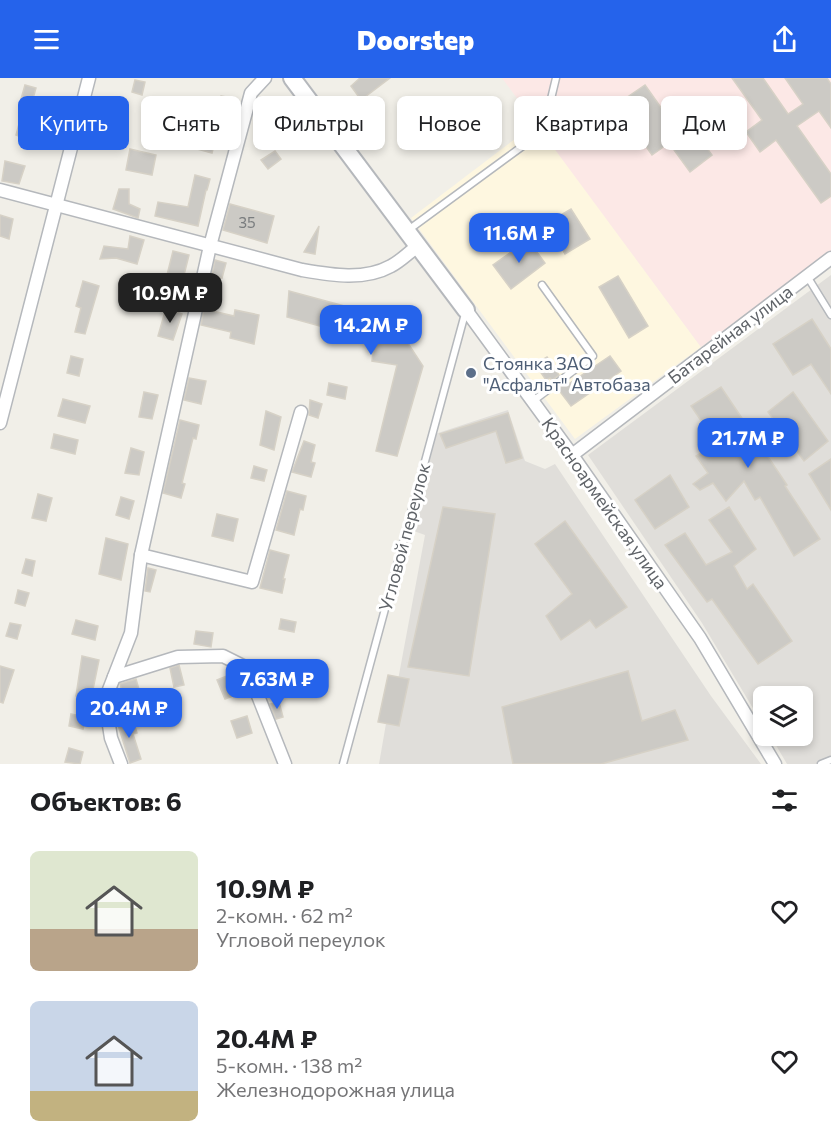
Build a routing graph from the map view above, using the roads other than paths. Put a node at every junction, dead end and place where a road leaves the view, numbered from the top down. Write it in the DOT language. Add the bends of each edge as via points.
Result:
graph roads {
  1 [pos="89,78"];
  2 [pos="265,78"];
  3 [pos="292,78"];
  4 [pos="556,78"];
  5 [pos="0,190"];
  6 [pos="57,206"];
  7 [pos="407,231"];
  8 [pos="210,246"];
  9 [pos="418,246"];
  10 [pos="831,258"];
  11 [pos="807,276"];
  12 [pos="542,285"];
  13 [pos="466,310"];
  14 [pos="831,315"];
  15 [pos="532,401"];
  16 [pos="301,412"];
  17 [pos="0,423"];
  18 [pos="572,455"];
  19 [pos="141,555"];
  20 [pos="114,677"];
  21 [pos="831,760"];
  22 [pos="121,764"];
  23 [pos="285,764"];
  24 [pos="343,764"];
  25 [pos="774,764"];
  26 [pos="821,764"];
  1 -- 6 [label="street"];
  2 -- 8 [label="street" via="251,93"];
  3 -- 7 [label="street, Красноармейская улица"];
  4 -- 7 [label="lane" via="544,128"];
  5 -- 6 [label="street"];
  6 -- 8 [label="street"];
  6 -- 17 [label="street"];
  7 -- 9 [label="street, Красноармейская улица"];
  8 -- 9 [label="street" via="333,276 358,276 391,267"];
  8 -- 19 [label="street"];
  9 -- 13 [label="street, Красноармейская улица"];
  10 -- 11 [label="street, Батарейная улица"];
  11 -- 14 [label="lane"];
  11 -- 18 [label="street, Батарейная улица"];
  12 -- 15 [label="lane" via="593,356"];
  13 -- 15 [label="street, Красноармейская улица"];
  13 -- 24 [label="lane, Угловой переулок"];
  15 -- 18 [label="street, Красноармейская улица"];
  16 -- 19 [label="street" via="252,582"];
  18 -- 25 [label="street, Красноармейская улица" via="700,638"];
  19 -- 20 [label="street" via="131,633"];
  20 -- 22 [label="street" via="105,700 111,738"];
  20 -- 23 [label="street" via="178,657 223,656 248,668"];
  21 -- 26 [label="lane"];
}
